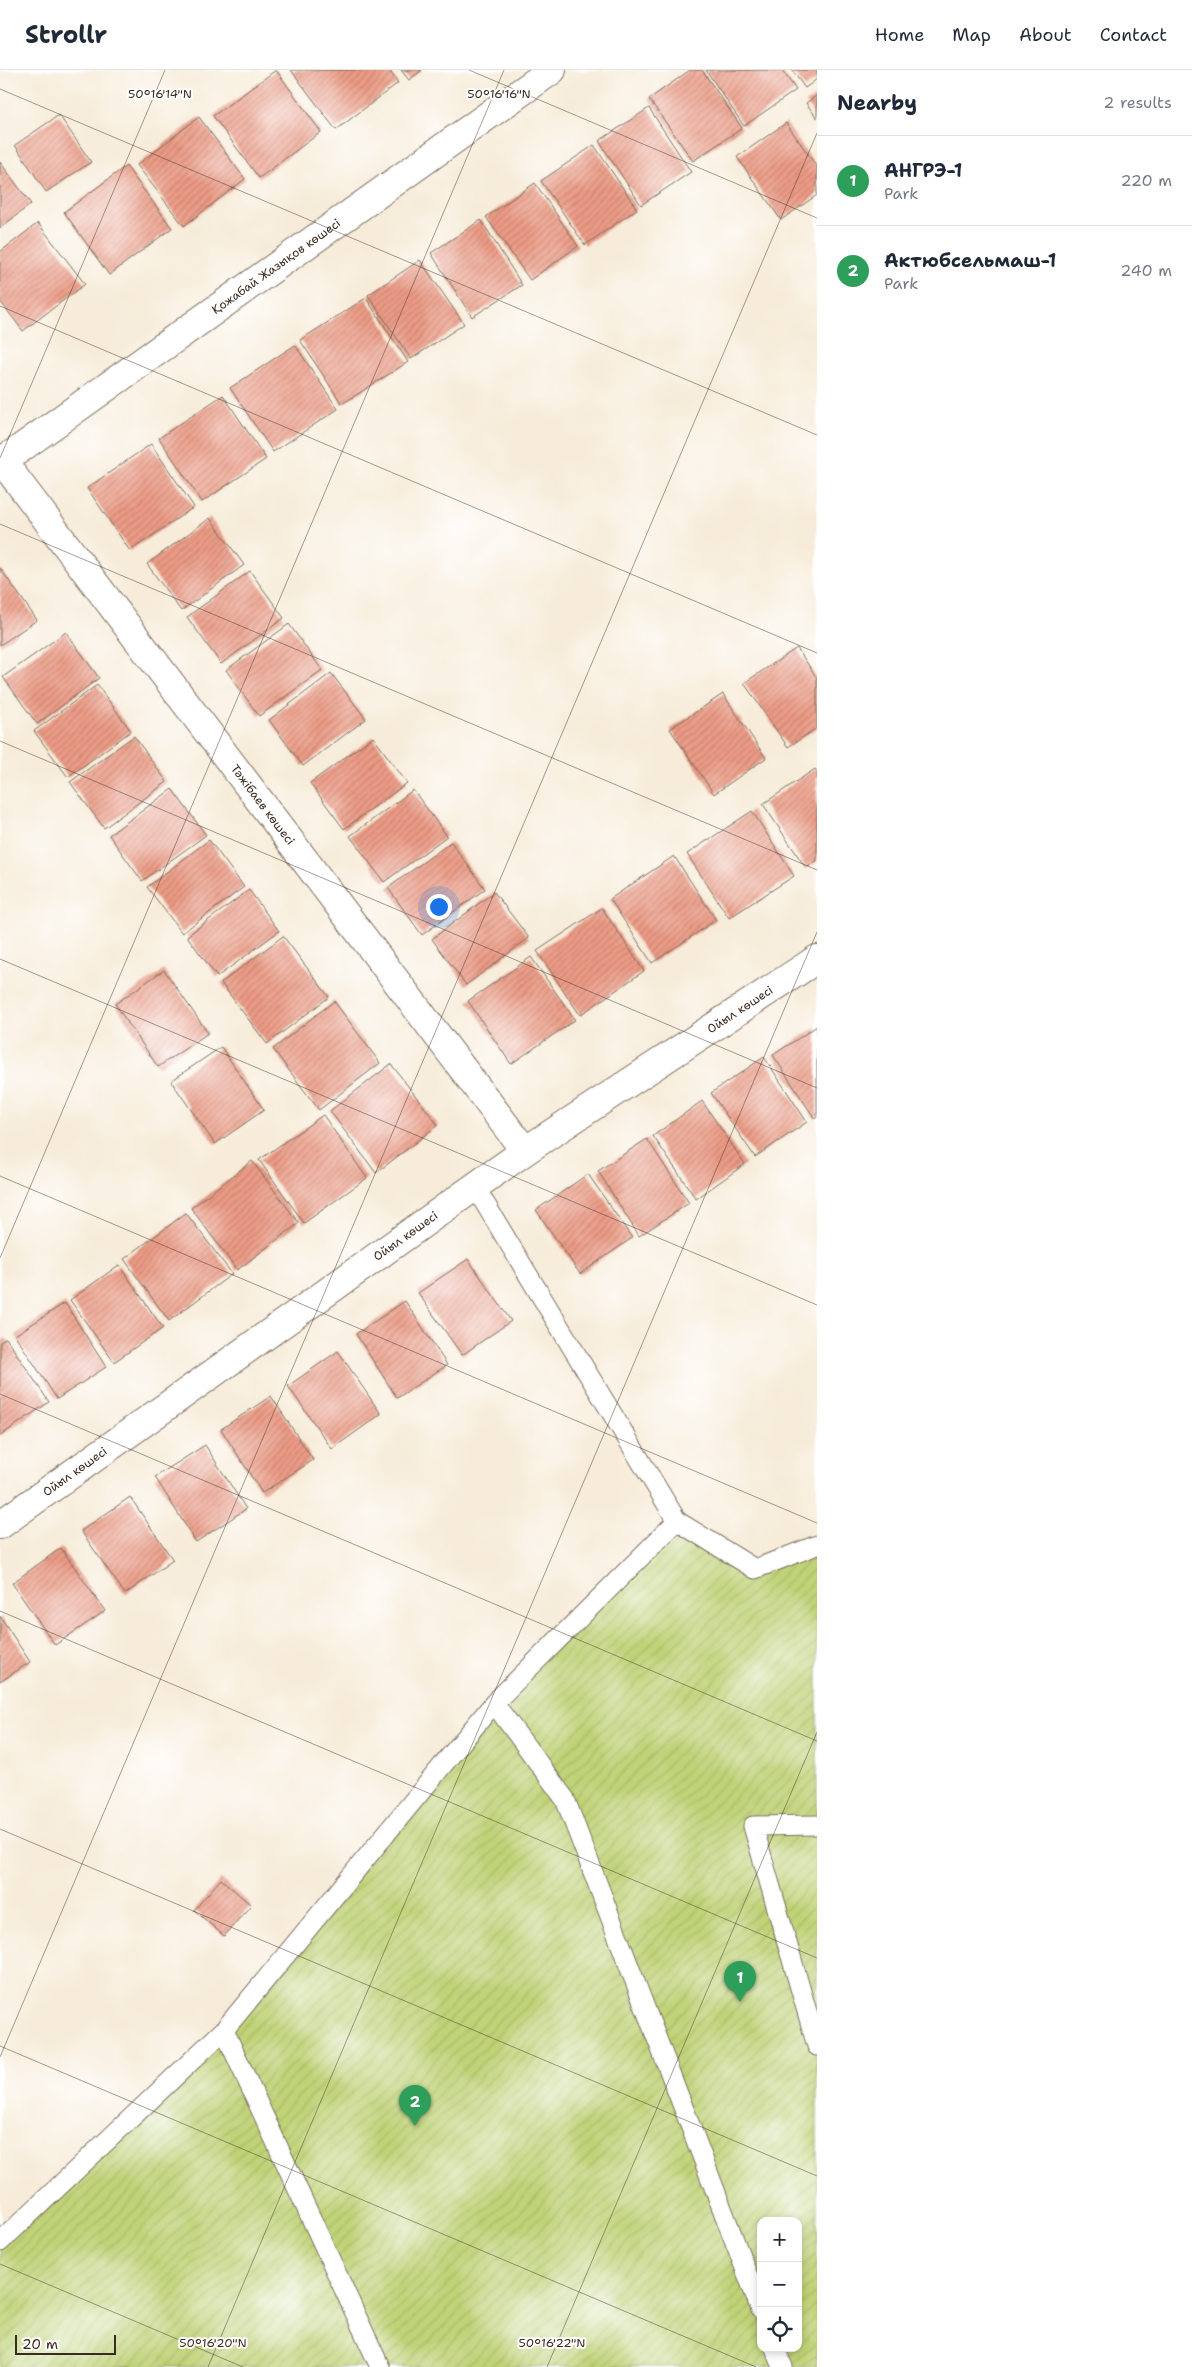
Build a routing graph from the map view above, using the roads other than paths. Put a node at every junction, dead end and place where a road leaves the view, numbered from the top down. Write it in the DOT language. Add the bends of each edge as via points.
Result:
graph roads {
  1 [pos="552,70"];
  2 [pos="1,461"];
  3 [pos="817,959"];
  4 [pos="525,1151"];
  5 [pos="476,1187"];
  6 [pos="677,1521"];
  7 [pos="0,1525"];
  8 [pos="817,1545"];
  9 [pos="494,1703"];
  10 [pos="817,1824"];
  11 [pos="224,2030"];
  12 [pos="817,2046"];
  13 [pos="0,2242"];
  14 [pos="760,2307"];
  15 [pos="776,2352"];
  16 [pos="380,2367"];
  17 [pos="782,2367"];
  1 -- 2 [label="street, Қожабай Жазықов көшесі"];
  2 -- 4 [label="street, Тәжібаев көшесі"];
  3 -- 4 [label="street, Ойыл көшесі"];
  4 -- 5 [label="street, Ойыл көшесі"];
  5 -- 6 [label="lane"];
  5 -- 7 [label="street, Ойыл көшесі"];
  6 -- 8 [label="lane" via="755,1569"];
  6 -- 9 [label="lane"];
  9 -- 11 [label="lane"];
  9 -- 14 [label="lane" via="565,1799"];
  10 -- 12 [label="lane" via="753,1826"];
  11 -- 13 [label="lane"];
  11 -- 16 [label="lane"];
  15 -- 17 [label="lane"];
}
